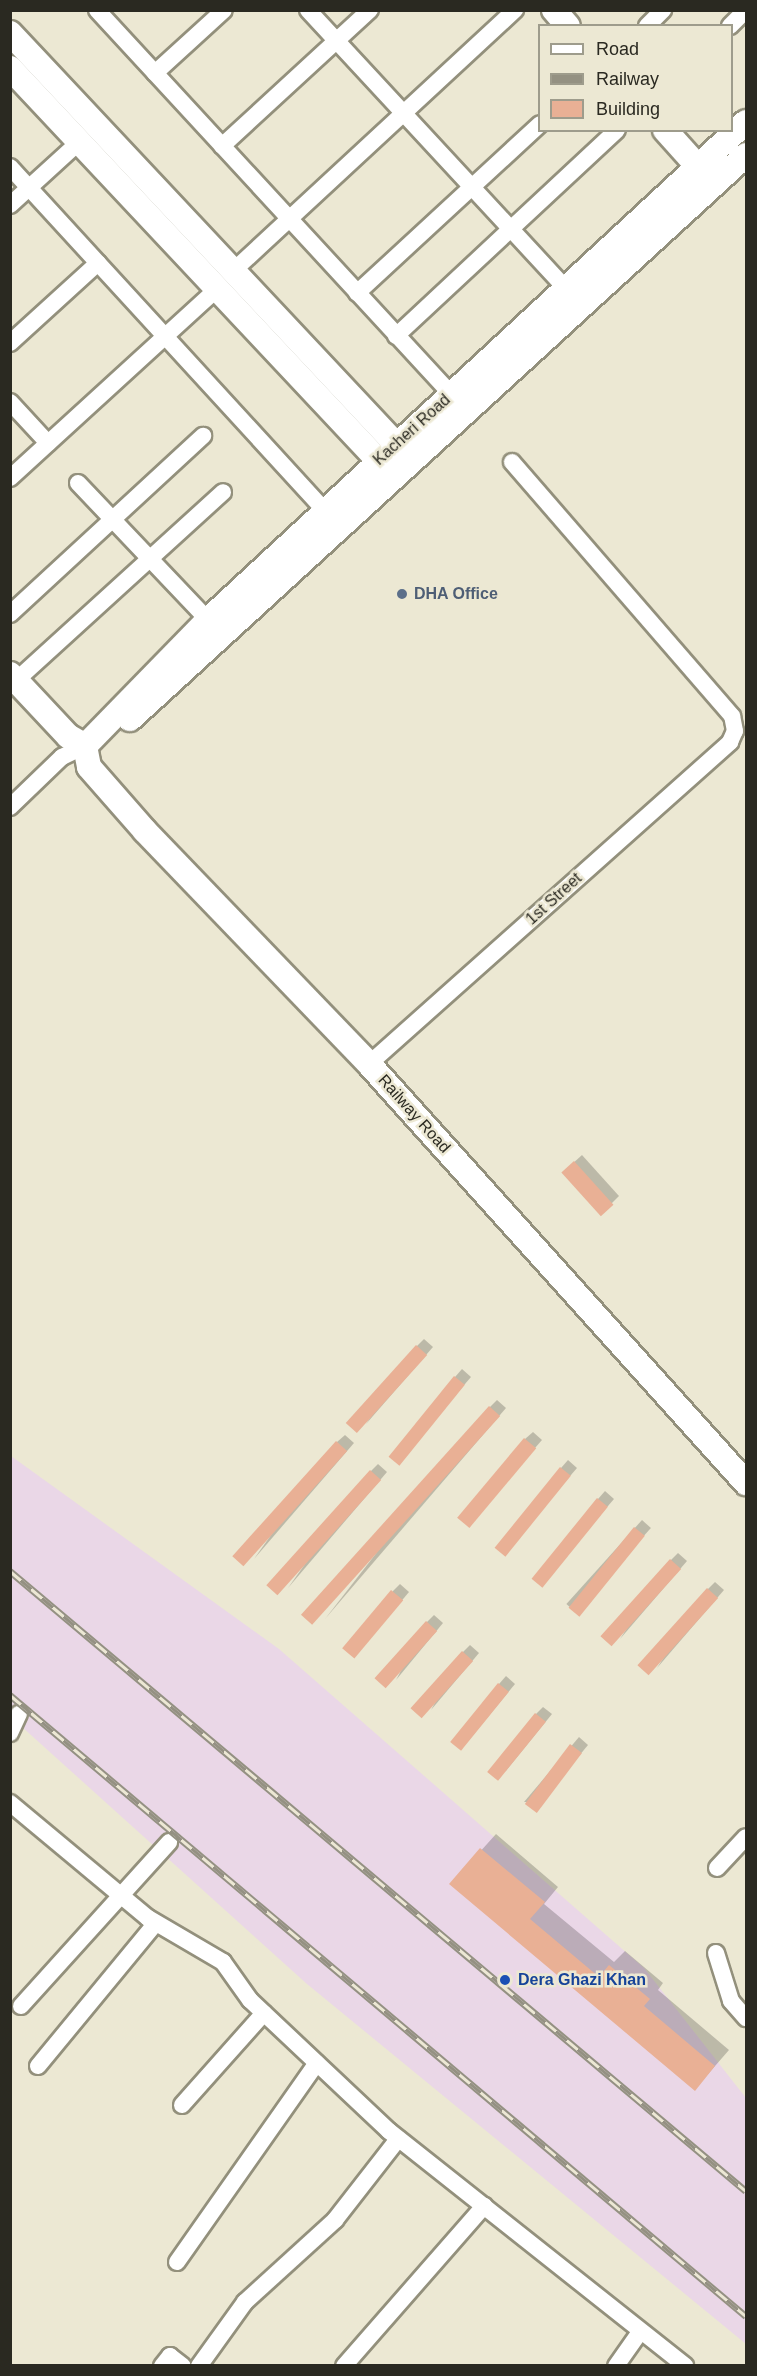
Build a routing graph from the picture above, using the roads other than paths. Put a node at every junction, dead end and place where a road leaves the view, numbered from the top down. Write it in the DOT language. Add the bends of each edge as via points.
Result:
graph roads {
  1 [pos="97,10"];
  2 [pos="224,10"];
  3 [pos="308,10"];
  4 [pos="370,10"];
  5 [pos="515,10"];
  6 [pos="554,10"];
  7 [pos="663,10"];
  8 [pos="746,10"];
  9 [pos="566,24"];
  10 [pos="649,24"];
  11 [pos="732,24"];
  12 [pos="10,33"];
  13 [pos="336,42"];
  14 [pos="10,68"];
  15 [pos="155,73"];
  16 [pos="403,114"];
  17 [pos="747,122"];
  18 [pos="538,126"];
  19 [pos="615,132"];
  20 [pos="667,132"];
  21 [pos="80,142"];
  22 [pos="222,146"];
  23 [pos="747,155"];
  24 [pos="10,167"];
  25 [pos="698,167"];
  26 [pos="714,184"];
  27 [pos="29,188"];
  28 [pos="470,188"];
  29 [pos="10,205"];
  30 [pos="289,219"];
  31 [pos="509,231"];
  32 [pos="98,263"];
  33 [pos="225,281"];
  34 [pos="565,288"];
  35 [pos="357,293"];
  36 [pos="165,336"];
  37 [pos="396,336"];
  38 [pos="10,343"];
  39 [pos="452,395"];
  40 [pos="10,402"];
  41 [pos="203,436"];
  42 [pos="48,443"];
  43 [pos="404,453"];
  44 [pos="512,462"];
  45 [pos="386,469"];
  46 [pos="10,478"];
  47 [pos="78,483"];
  48 [pos="223,492"];
  49 [pos="326,512"];
  50 [pos="112,521"];
  51 [pos="148,562"];
  52 [pos="10,614"];
  53 [pos="208,620"];
  54 [pos="13,680"];
  55 [pos="85,746"];
  56 [pos="10,807"];
  57 [pos="369,1064"];
  58 [pos="747,1483"];
  59 [pos="18,1714"];
  60 [pos="10,1733"];
  61 [pos="10,1803"];
  62 [pos="747,1837"];
  63 [pos="169,1842"];
  64 [pos="717,1868"];
  65 [pos="120,1894"];
  66 [pos="156,1923"];
  67 [pos="716,1953"];
  68 [pos="21,2006"];
  69 [pos="264,2013"];
  70 [pos="747,2018"];
  71 [pos="317,2063"];
  72 [pos="38,2066"];
  73 [pos="182,2105"];
  74 [pos="398,2139"];
  75 [pos="484,2206"];
  76 [pos="177,2262"];
  77 [pos="640,2332"];
  78 [pos="162,2366"];
  79 [pos="183,2366"];
  80 [pos="199,2366"];
  81 [pos="344,2366"];
  82 [pos="616,2366"];
  83 [pos="685,2366"];
  1 -- 15 [label="street"];
  2 -- 15 [label="street"];
  3 -- 13 [label="street"];
  4 -- 13 [label="street"];
  5 -- 16 [label="street"];
  6 -- 9 [label="main road"];
  7 -- 10 [label="street"];
  8 -- 11 [label="street"];
  12 -- 33 [label="main road"];
  13 -- 16 [label="street"];
  13 -- 22 [label="street"];
  14 -- 21 [label="main road"];
  15 -- 22 [label="street"];
  16 -- 28 [label="street"];
  16 -- 30 [label="street"];
  17 -- 25 [label="main road, Kacheri Road"];
  18 -- 28 [label="street"];
  19 -- 31 [label="street"];
  20 -- 25 [label="main road"];
  21 -- 27 [label="street"];
  21 -- 33 [label="main road"];
  22 -- 30 [label="street"];
  23 -- 26 [label="main road, Kacheri Road"];
  24 -- 27 [label="street"];
  25 -- 26 [label="main road"];
  25 -- 34 [label="main road, Kacheri Road"];
  26 -- 43 [label="main road, Kacheri Road"];
  27 -- 29 [label="street"];
  27 -- 32 [label="street"];
  28 -- 31 [label="street"];
  28 -- 35 [label="street"];
  30 -- 33 [label="street"];
  30 -- 35 [label="street"];
  31 -- 34 [label="street"];
  31 -- 37 [label="street"];
  32 -- 36 [label="street"];
  32 -- 38 [label="street"];
  33 -- 36 [label="street"];
  33 -- 43 [label="main road"];
  33 -- 45 [label="main road"];
  34 -- 39 [label="main road, Kacheri Road"];
  35 -- 37 [label="street"];
  36 -- 42 [label="street"];
  36 -- 49 [label="street"];
  37 -- 39 [label="street"];
  39 -- 43 [label="main road, Kacheri Road"];
  40 -- 42 [label="street"];
  41 -- 50 [label="street"];
  42 -- 46 [label="street"];
  43 -- 45 [label="main road, Kacheri Road"];
  44 -- 57 [label="street, 1st Street" via="732,716 735,731 730,742"];
  45 -- 49 [label="main road, Kacheri Road"];
  45 -- 55 [label="main road, Kacheri Road" via="111,736"];
  47 -- 50 [label="street"];
  48 -- 51 [label="street"];
  49 -- 53 [label="main road, Kacheri Road"];
  50 -- 51 [label="street"];
  50 -- 52 [label="street"];
  51 -- 53 [label="street"];
  51 -- 54 [label="street"];
  53 -- 55 [label="main road, Kacheri Road"];
  54 -- 55 [label="main road" via="68,736"];
  55 -- 56 [label="street, Kacheri Road" via="62,758"];
  55 -- 57 [label="main road, Railway Road" via="90,767 121,805"];
  57 -- 58 [label="main road, Railway Road"];
  59 -- 60 [label="street"];
  61 -- 65 [label="street"];
  62 -- 64 [label="street"];
  63 -- 65 [label="street"];
  65 -- 66 [label="street"];
  65 -- 68 [label="street"];
  66 -- 69 [label="street" via="223,1962"];
  66 -- 72 [label="street"];
  67 -- 70 [label="street" via="730,2001"];
  69 -- 71 [label="street"];
  69 -- 73 [label="street"];
  71 -- 74 [label="street"];
  71 -- 76 [label="street"];
  74 -- 75 [label="street"];
  74 -- 80 [label="street" via="335,2220 245,2302"];
  75 -- 77 [label="street"];
  75 -- 81 [label="street"];
  77 -- 82 [label="street"];
  77 -- 83 [label="street"];
  78 -- 79 [label="street" via="170,2356"];
}
